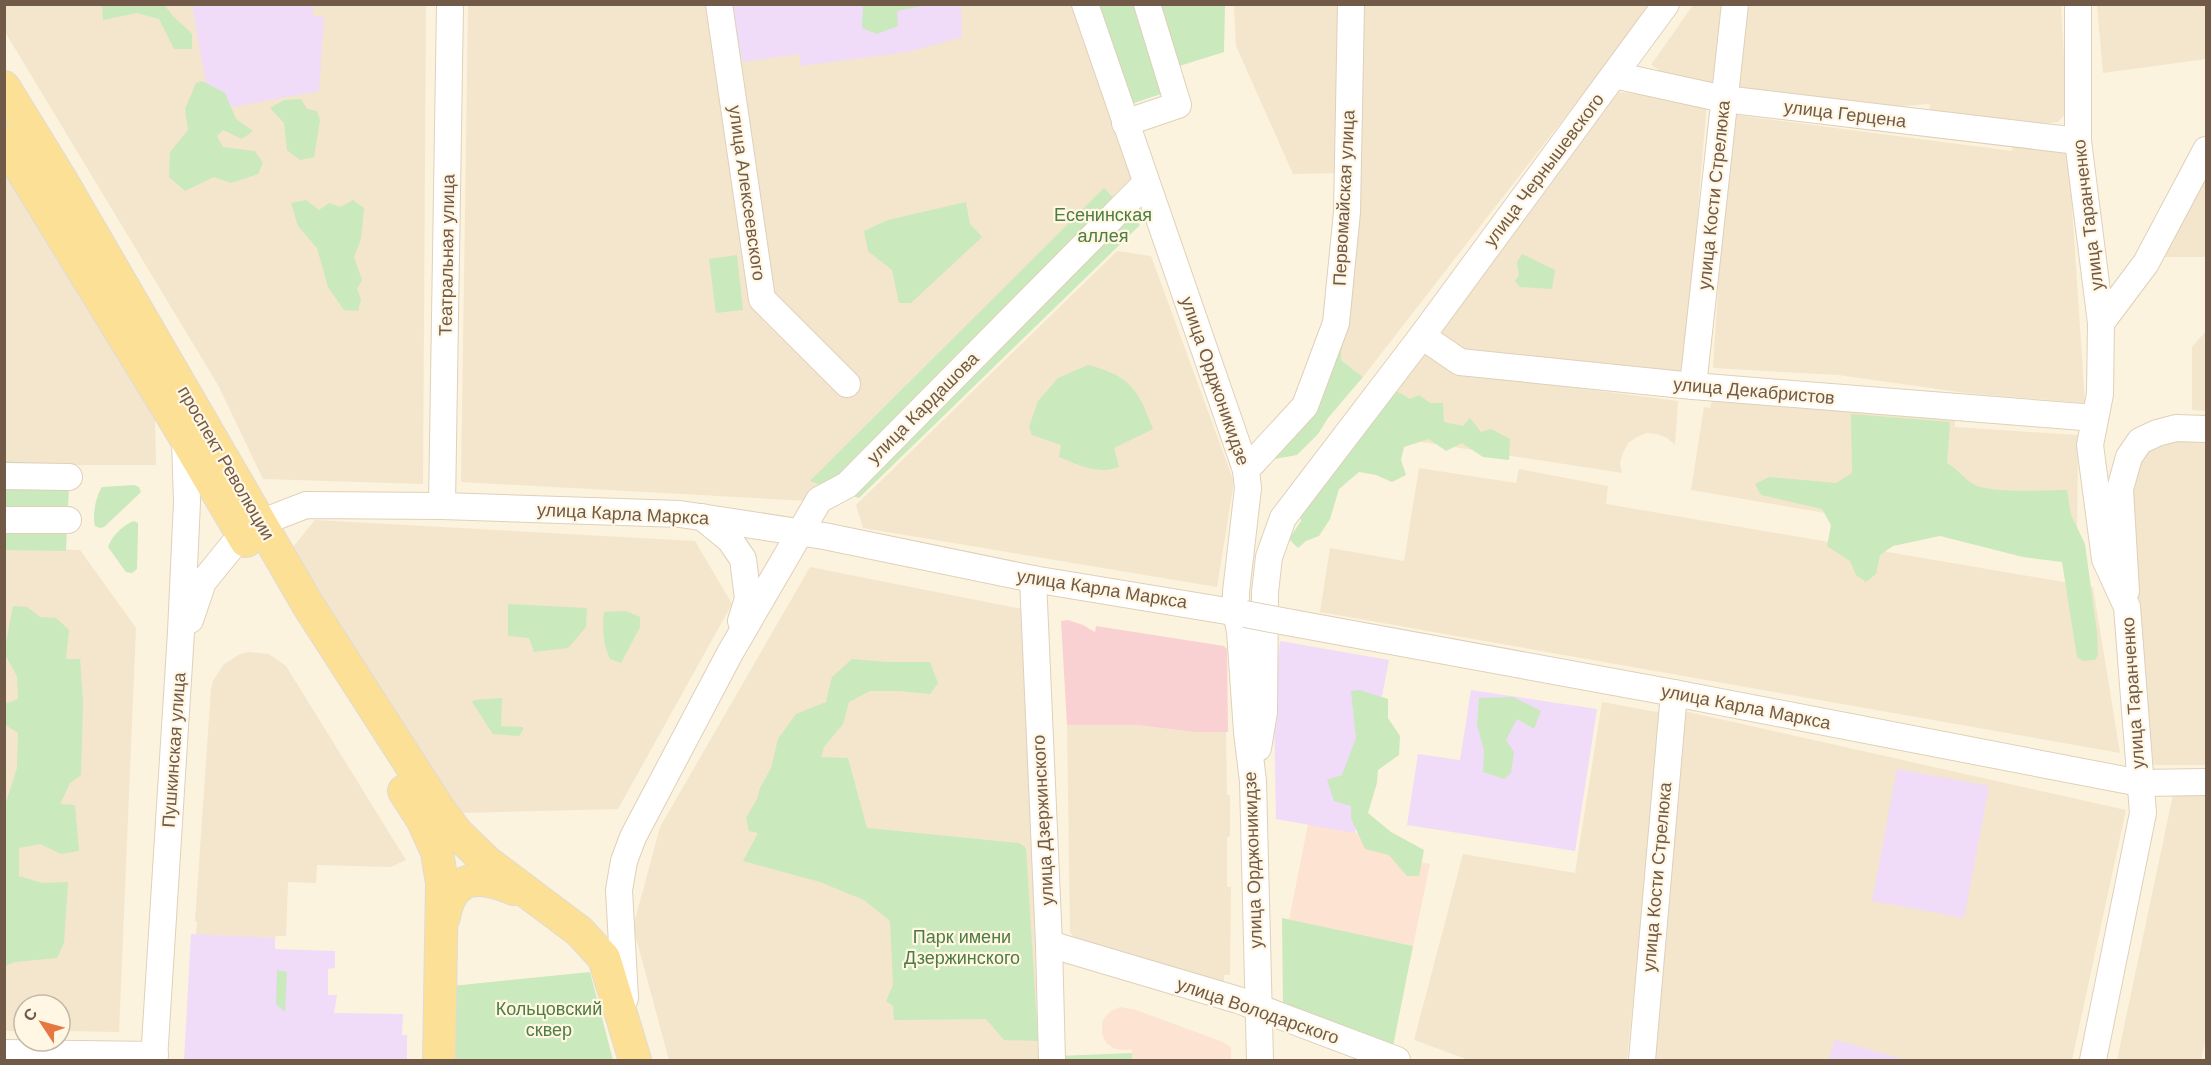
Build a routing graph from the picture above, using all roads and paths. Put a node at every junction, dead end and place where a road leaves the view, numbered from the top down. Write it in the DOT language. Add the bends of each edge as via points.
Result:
graph roads {
  1 [pos="450,4"];
  2 [pos="719,4"];
  3 [pos="1085,4"];
  4 [pos="1148,4"];
  5 [pos="1351,4"];
  6 [pos="1666,4"];
  7 [pos="1735,4"];
  8 [pos="2078,4"];
  9 [pos="1614,75"];
  10 [pos="4,87"];
  11 [pos="1724,99"];
  12 [pos="1125,123"];
  13 [pos="4,141"];
  14 [pos="2078,141"];
  15 [pos="2206,150"];
  16 [pos="1146,183"];
  17 [pos="2101,323"];
  18 [pos="1422,336"];
  19 [pos="847,384"];
  20 [pos="1693,386"];
  21 [pos="2095,417"];
  22 [pos="2206,429"];
  23 [pos="185,440"];
  24 [pos="1246,471"];
  25 [pos="4,476"];
  26 [pos="69,477"];
  27 [pos="442,506"];
  28 [pos="701,517"];
  29 [pos="4,520"];
  30 [pos="68,520"];
  31 [pos="251,528"];
  32 [pos="800,531"];
  33 [pos="1033,579"];
  34 [pos="2127,607"];
  35 [pos="1240,613"];
  36 [pos="180,651"];
  37 [pos="730,653"];
  38 [pos="1674,693"];
  39 [pos="1253,781"];
  40 [pos="2206,782"];
  41 [pos="2140,783"];
  42 [pos="447,842"];
  43 [pos="529,895"];
  44 [pos="441,928"];
  45 [pos="1050,944"];
  46 [pos="1258,1009"];
  47 [pos="632,1048"];
  48 [pos="4,1053"];
  49 [pos="154,1058"];
  50 [pos="439,1060"];
  51 [pos="1052,1060"];
  52 [pos="1260,1060"];
  53 [pos="1397,1060"];
  54 [pos="1642,1060"];
  55 [pos="2093,1060"];
  1 -- 27 [label="street, Театральная улица"];
  2 -- 19 [label="street, улица Алексеевского" via="762,299"];
  3 -- 12 [label="street, улица Орджоникидзе"];
  4 -- 12 [label="street" via="1178,105"];
  5 -- 24 [label="street, Первомайская улица" via="1347,212 1336,322 1305,406"];
  6 -- 9 [label="street, улица Чернышевского"];
  7 -- 11 [label="street, улица Кости Стрелюка"];
  8 -- 14 [label="street, улица Таранченко"];
  9 -- 11 [label="street, улица Герцена"];
  9 -- 18 [label="street, улица Чернышевского"];
  10 -- 31 [label="main road, проспект Революции" via="87,223"];
  11 -- 14 [label="street, улица Герцена"];
  11 -- 20 [label="street, улица Кости Стрелюка"];
  12 -- 16 [label="street, улица Орджоникидзе"];
  13 -- 23 [label="main road, проспект Революции"];
  14 -- 17 [label="street, улица Таранченко"];
  15 -- 17 [label="street" via="2146,263"];
  16 -- 24 [label="street, улица Орджоникидзе"];
  16 -- 32 [label="street, улица Кардашова" via="847,485 819,500"];
  17 -- 21 [label="street, улица Таранченко" via="2100,394"];
  18 -- 20 [label="street, улица Декабристов" via="1460,362"];
  18 -- 39 [label="street, улица Чернышевского" via="1283,518 1269,557 1265,592 1264,712"];
  20 -- 21 [label="street, улица Декабристов"];
  21 -- 34 [label="street, улица Таранченко" via="2090,445 2104,559"];
  22 -- 34 [label="street" via="2157,432 2140,441 2129,457 2120,489"];
  23 -- 31 [label="main road, проспект Революции"];
  23 -- 36 [label="street, Пушкинская улица" via="187,502"];
  24 -- 35 [label="street, улица Орджоникидзе" via="1248,488 1236,592"];
  25 -- 26 [label="street"];
  27 -- 28 [label="street, улица Карла Маркса"];
  27 -- 31 [label="street, улица Карла Маркса" via="306,505"];
  28 -- 32 [label="street, улица Карла Маркса"];
  28 -- 37 [label="street, улица Кардашова" via="730,540 743,560 748,599"];
  29 -- 30 [label="street"];
  31 -- 36 [label="street, улица Карла Маркса" via="202,582"];
  31 -- 42 [label="main road, проспект Революции" via="291,615 422,819"];
  32 -- 33 [label="street, улица Карла Маркса"];
  32 -- 37 [label="street, улица Кардашова"];
  33 -- 35 [label="street, улица Карла Маркса"];
  33 -- 45 [label="street, улица Дзержинского"];
  34 -- 41 [label="street, улица Таранченко"];
  35 -- 38 [label="street, улица Карла Маркса, bridge"];
  35 -- 39 [label="street, улица Орджоникидзе"];
  36 -- 49 [label="street, Пушкинская улица"];
  37 -- 47 [label="street, улица Кардашова" via="648,807 624,861 620,917"];
  38 -- 41 [label="street, улица Карла Маркса"];
  38 -- 54 [label="street, улица Кости Стрелюка"];
  39 -- 46 [label="street, улица Орджоникидзе"];
  40 -- 41 [label="street, улица Карла Маркса"];
  41 -- 55 [label="street, улица Таранченко" via="2143,813"];
  42 -- 43 [label="main road" via="487,862"];
  42 -- 44 [label="main road"];
  43 -- 44 [label="main road" via="495,881 478,879 464,883 447,901"];
  43 -- 47 [label="main road" via="579,931 604,958"];
  44 -- 50 [label="main road"];
  45 -- 46 [label="street, улица Володарского"];
  45 -- 51 [label="street, улица Дзержинского"];
  46 -- 52 [label="street, улица Орджоникидзе"];
  46 -- 53 [label="street, улица Володарского"];
  48 -- 49 [label="street"];
}
